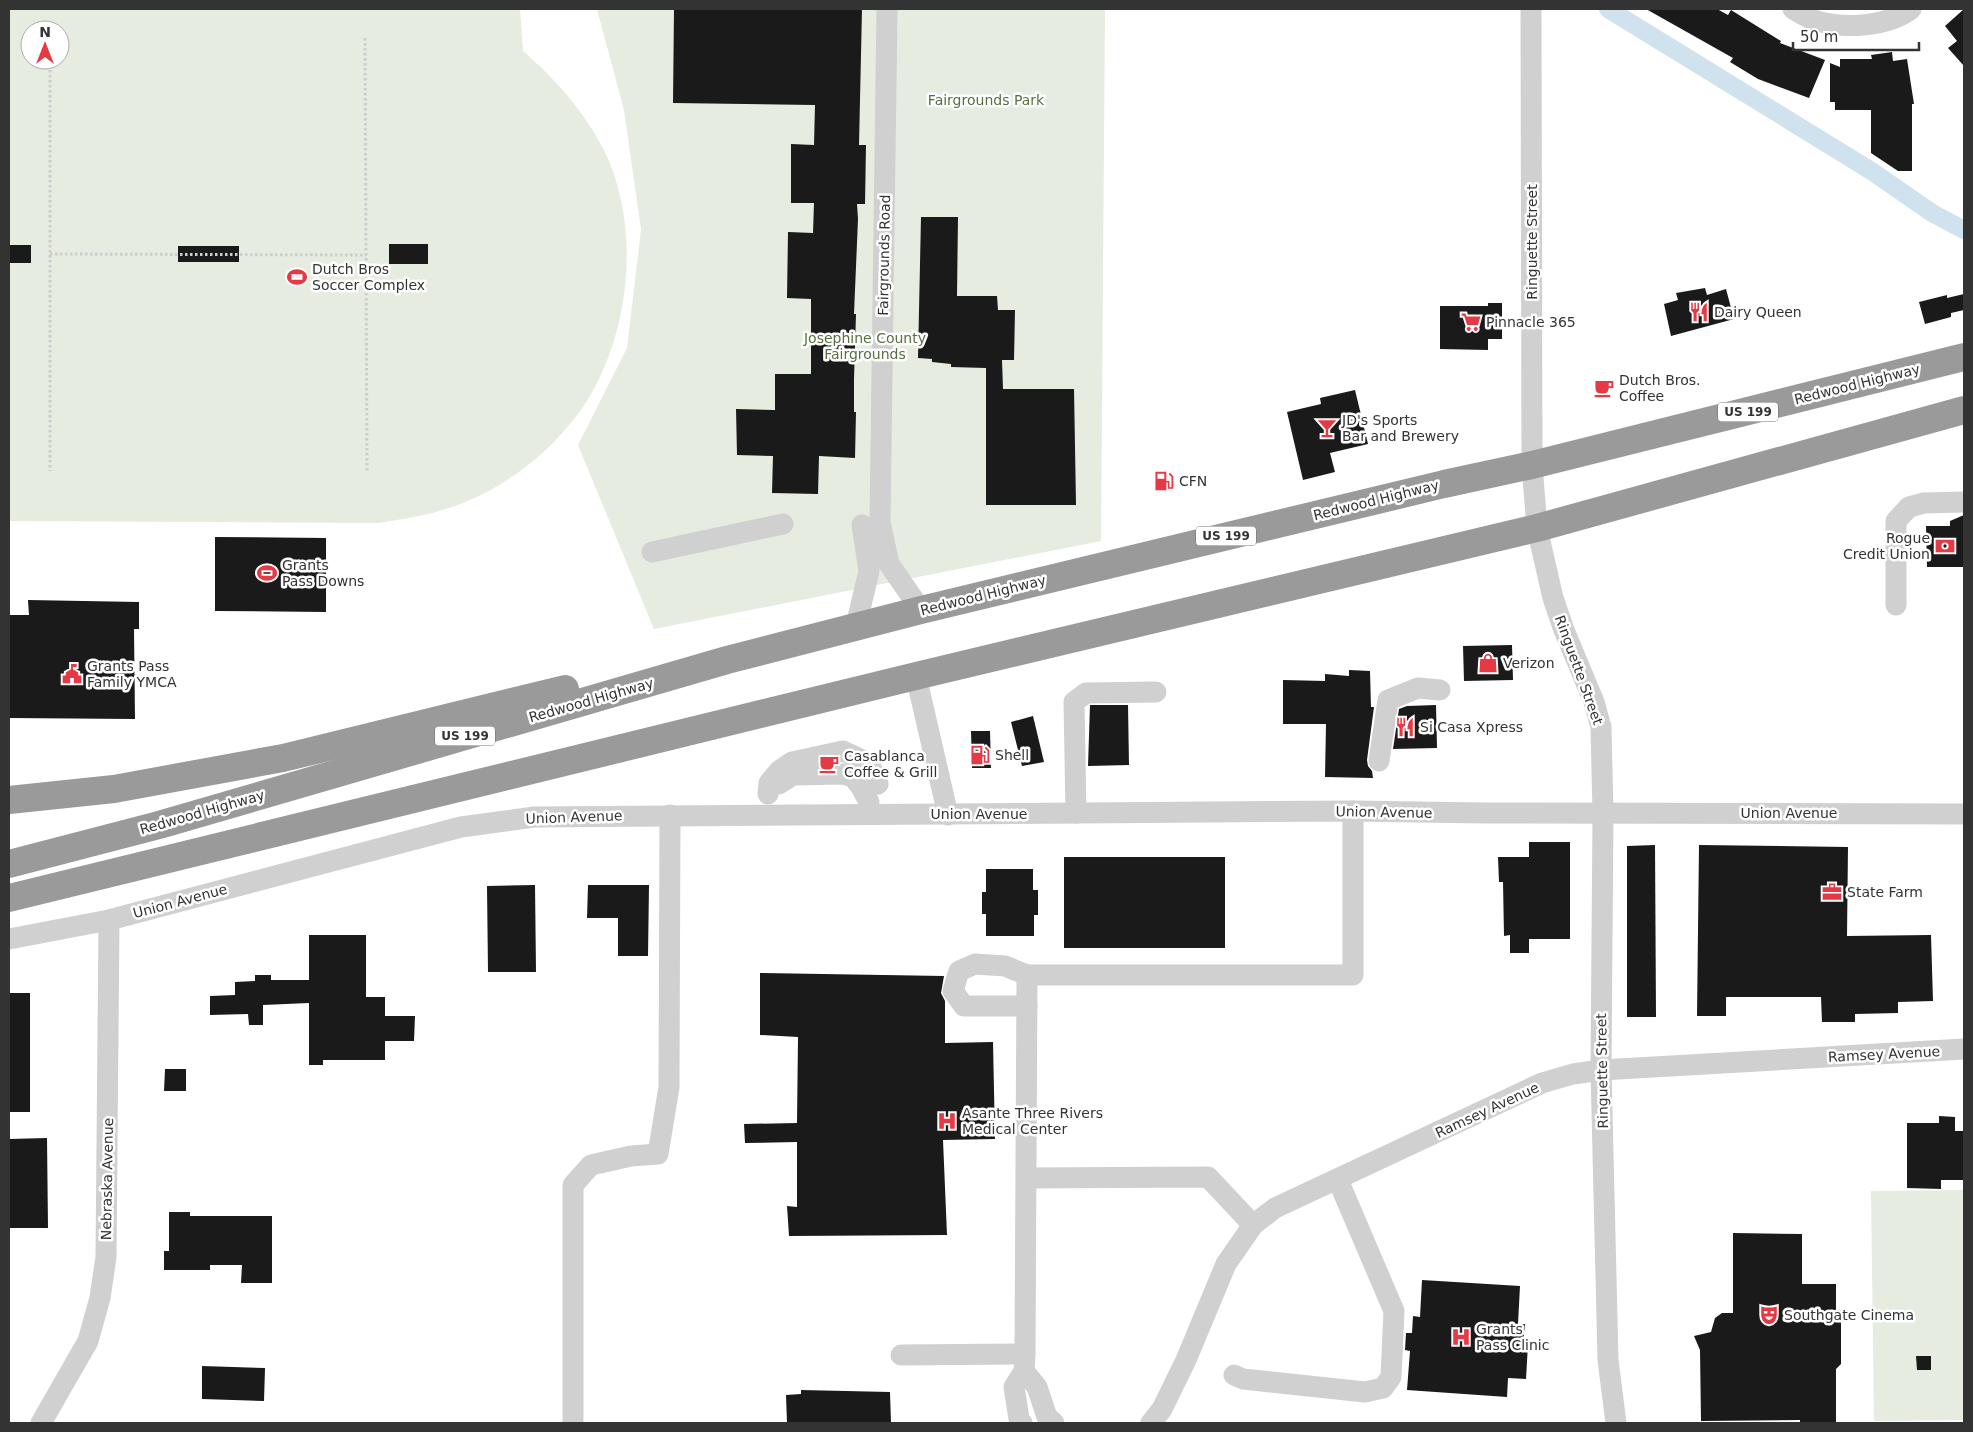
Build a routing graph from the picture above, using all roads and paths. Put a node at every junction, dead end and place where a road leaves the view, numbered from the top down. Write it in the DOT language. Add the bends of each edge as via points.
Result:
graph roads {
  1 [pos="887,9"];
  2 [pos="1531,9"];
  3 [pos="1793,9"];
  4 [pos="1911,9"];
  5 [pos="365,38"];
  6 [pos="50,70"];
  7 [pos="50,254"];
  8 [pos="366,255"];
  9 [pos="1964,357"];
  10 [pos="1964,410"];
  11 [pos="1532,466"];
  12 [pos="50,471"];
  13 [pos="367,471"];
  14 [pos="1964,502"];
  15 [pos="783,524"];
  16 [pos="871,524"];
  17 [pos="1537,528"];
  18 [pos="652,552"];
  19 [pos="1896,606"];
  20 [pos="921,610"];
  21 [pos="856,626"];
  22 [pos="727,660"];
  23 [pos="916,676"];
  24 [pos="1440,690"];
  25 [pos="1156,692"];
  26 [pos="1379,761"];
  27 [pos="873,793"];
  28 [pos="9,800"];
  29 [pos="1353,811"];
  30 [pos="1076,813"];
  31 [pos="1603,813"];
  32 [pos="1964,814"];
  33 [pos="670,815"];
  34 [pos="948,815"];
  35 [pos="9,864"];
  36 [pos="9,898"];
  37 [pos="109,920"];
  38 [pos="9,939"];
  39 [pos="1027,975"];
  40 [pos="1027,1006"];
  41 [pos="1964,1049"];
  42 [pos="1601,1070"];
  43 [pos="1026,1178"];
  44 [pos="1338,1180"];
  45 [pos="1253,1225"];
  46 [pos="901,1355"];
  47 [pos="1025,1363"];
  48 [pos="1234,1375"];
  49 [pos="41,1423"];
  50 [pos="574,1423"];
  51 [pos="1022,1423"];
  52 [pos="1054,1423"];
  53 [pos="1151,1423"];
  54 [pos="1616,1423"];
  1 -- 16 [label="street, Fairgrounds Road"];
  2 -- 11 [label="street, Ringuette Street"];
  3 -- 4 [label="street" via="1815,21 1853,26 1872,24"];
  5 -- 8 [label="path"];
  6 -- 7 [label="path"];
  7 -- 8 [label="path"];
  7 -- 12 [label="path"];
  8 -- 13 [label="path"];
  9 -- 11 [label="highway, Redwood Highway / US 199"];
  10 -- 17 [label="highway"];
  11 -- 17 [label="street, Ringuette Street"];
  11 -- 20 [label="highway, Redwood Highway / US 199" via="1444,484"];
  14 -- 19 [label="street" via="1924,503 1909,507 1896,521"];
  15 -- 18 [label="street"];
  16 -- 20 [label="street, Fairgrounds Road" via="889,564"];
  16 -- 21 [label="street" via="869,570"];
  17 -- 23 [label="highway"];
  17 -- 31 [label="street, Ringuette Street" via="1556,606 1601,728"];
  20 -- 21 [label="highway, Redwood Highway / US 199"];
  21 -- 22 [label="highway, Redwood Highway / US 199"];
  22 -- 28 [label="highway" via="641,671 283,758 114,789"];
  22 -- 35 [label="highway, Redwood Highway / US 199" via="160,825"];
  23 -- 34 [label="street"];
  23 -- 36 [label="highway"];
  24 -- 26 [label="street" via="1418,688 1388,700"];
  25 -- 30 [label="street" via="1086,693 1074,702"];
  27 -- 27 [label="street" via="869,764 843,751 792,762 769,783 768,794 793,775 843,774 853,777 861,787"];
  29 -- 30 [label="street, Union Avenue"];
  29 -- 31 [label="street, Union Avenue"];
  29 -- 39 [label="street" via="1353,975"];
  30 -- 34 [label="street, Union Avenue"];
  31 -- 32 [label="street, Union Avenue"];
  31 -- 42 [label="street, Ringuette Street"];
  33 -- 34 [label="street, Union Avenue"];
  33 -- 37 [label="street, Union Avenue" via="534,817 461,827"];
  33 -- 50 [label="street" via="669,1087 658,1154 591,1165 573,1185"];
  37 -- 38 [label="street, Union Avenue"];
  37 -- 49 [label="street, Nebraska Avenue" via="106,1257 103,1282 88,1341"];
  39 -- 40 [label="street"];
  39 -- 40 [label="street" via="1005,966 975,964 959,971 954,991 964,1006"];
  40 -- 43 [label="street"];
  41 -- 42 [label="street, Ramsey Avenue"];
  42 -- 44 [label="street, Ramsey Avenue" via="1542,1083"];
  42 -- 54 [label="street, Ringuette Street" via="1608,1360"];
  43 -- 45 [label="street" via="1208,1177"];
  43 -- 47 [label="street"];
  44 -- 45 [label="street, Ramsey Avenue" via="1275,1208"];
  44 -- 48 [label="street" via="1394,1311 1391,1377 1383,1388 1365,1392 1243,1380"];
  45 -- 53 [label="street, Ramsey Avenue" via="1226,1264 1186,1360 1162,1409"];
  46 -- 47 [label="street"];
  47 -- 51 [label="street" via="1014,1386"];
  47 -- 52 [label="street" via="1047,1417"];
}
